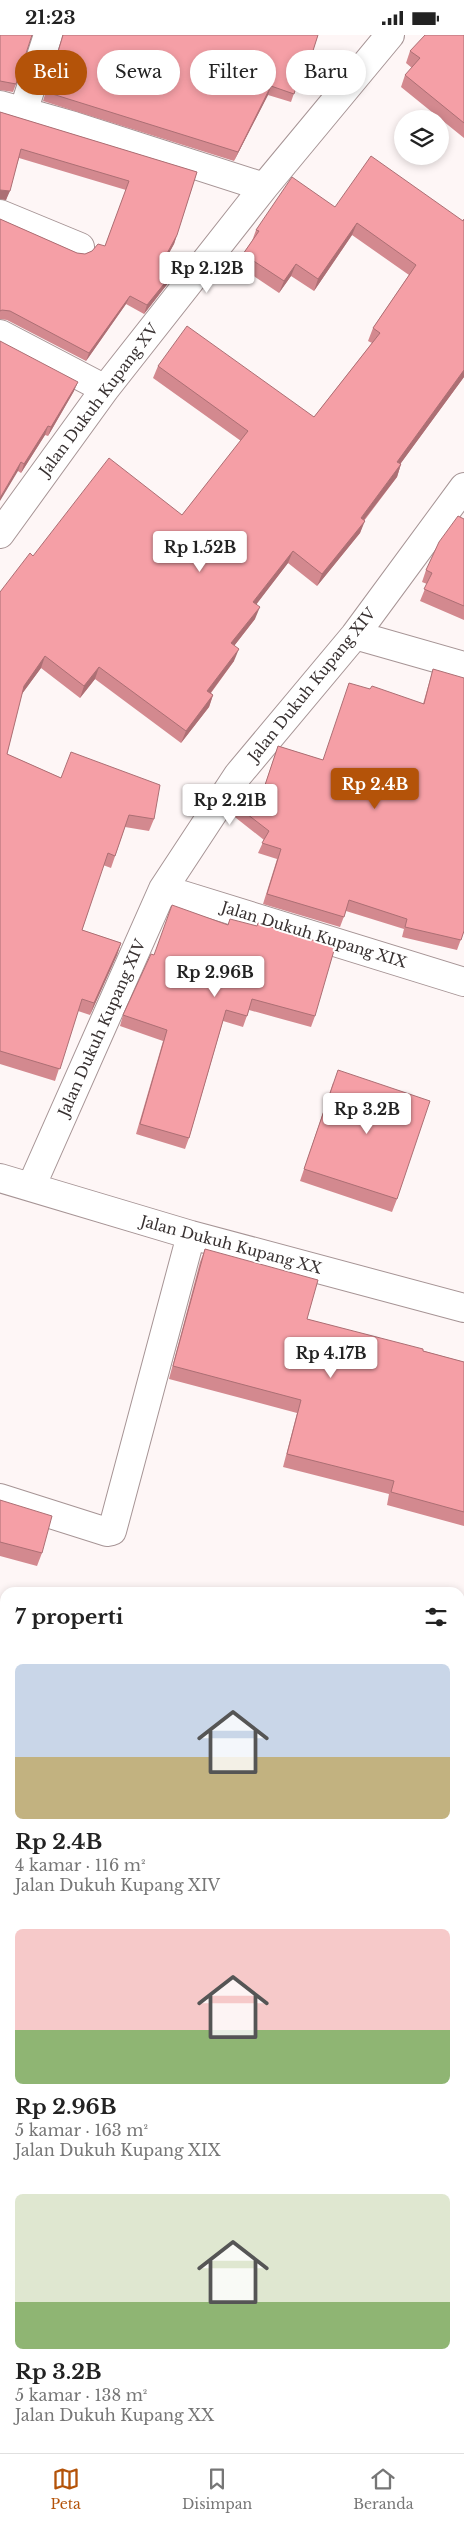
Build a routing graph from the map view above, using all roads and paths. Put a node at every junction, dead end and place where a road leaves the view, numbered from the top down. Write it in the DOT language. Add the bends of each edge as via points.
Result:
graph roads {
  1 [pos="48,35"];
  2 [pos="390,35"];
  3 [pos="11,108"];
  4 [pos="264,187"];
  5 [pos="0,214"];
  6 [pos="80,247"];
  7 [pos="0,334"];
  8 [pos="105,389"];
  9 [pos="464,487"];
  10 [pos="0,534"];
  11 [pos="355,635"];
  12 [pos="464,666"];
  13 [pos="163,889"];
  14 [pos="464,982"];
  15 [pos="0,1178"];
  16 [pos="31,1187"];
  17 [pos="191,1235"];
  18 [pos="464,1308"];
  19 [pos="0,1498"];
  1 -- 3 [label="street"];
  2 -- 4 [label="street, Jalan Dukuh Kupang XV"];
  3 -- 4 [label="street"];
  4 -- 8 [label="street, Jalan Dukuh Kupang XV"];
  5 -- 6 [label="street"];
  7 -- 8 [label="street"];
  8 -- 10 [label="street, Jalan Dukuh Kupang XV"];
  9 -- 11 [label="street, Jalan Dukuh Kupang XIV"];
  11 -- 12 [label="street"];
  11 -- 13 [label="street, Jalan Dukuh Kupang XIV" via="238,775"];
  13 -- 14 [label="street, Jalan Dukuh Kupang XIX"];
  13 -- 16 [label="street, Jalan Dukuh Kupang XIV"];
  15 -- 16 [label="street, Jalan Dukuh Kupang XX"];
  16 -- 17 [label="street, Jalan Dukuh Kupang XX"];
  17 -- 18 [label="street, Jalan Dukuh Kupang XX"];
  17 -- 19 [label="street" via="112,1531"];
}
